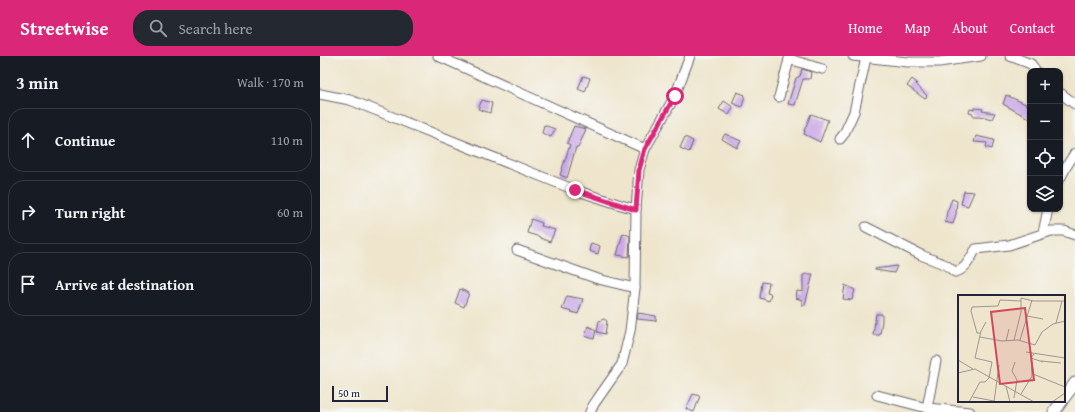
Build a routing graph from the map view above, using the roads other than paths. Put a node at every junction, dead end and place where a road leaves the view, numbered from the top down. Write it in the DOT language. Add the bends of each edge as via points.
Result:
graph roads {
  1 [pos="438,56"];
  2 [pos="690,56"];
  3 [pos="853,56"];
  4 [pos="982,56"];
  5 [pos="1010,56"];
  6 [pos="789,57"];
  7 [pos="866,58"];
  8 [pos="822,68"];
  9 [pos="1034,68"];
  10 [pos="320,94"];
  11 [pos="1063,96"];
  12 [pos="779,97"];
  13 [pos="1075,104"];
  14 [pos="840,139"];
  15 [pos="645,149"];
  16 [pos="1075,153"];
  17 [pos="1061,176"];
  18 [pos="636,210"];
  19 [pos="1047,212"];
  20 [pos="866,227"];
  21 [pos="1043,233"];
  22 [pos="1075,235"];
  23 [pos="517,250"];
  24 [pos="635,288"];
  25 [pos="936,361"];
  26 [pos="1075,383"];
  27 [pos="877,395"];
  28 [pos="1065,397"];
  29 [pos="1061,402"];
  30 [pos="927,408"];
  31 [pos="590,412"];
  32 [pos="970,412"];
  33 [pos="1054,412"];
  1 -- 15 [label="street"];
  2 -- 15 [label="street" via="675,96"];
  3 -- 7 [label="street"];
  4 -- 7 [label="street" via="939,62"];
  5 -- 9 [label="street" via="1031,64"];
  6 -- 8 [label="street"];
  6 -- 12 [label="street"];
  7 -- 14 [label="street" via="854,112"];
  10 -- 18 [label="street" via="350,100 575,190"];
  11 -- 13 [label="street"];
  15 -- 18 [label="street" via="639,170"];
  16 -- 17 [label="street"];
  18 -- 24 [label="street"];
  19 -- 21 [label="street"];
  20 -- 21 [label="street" via="946,265 955,272 966,266 976,249 1009,245"];
  21 -- 22 [label="street" via="1064,231"];
  23 -- 24 [label="street" via="598,279"];
  24 -- 31 [label="street" via="630,331 622,364"];
  25 -- 30 [label="street"];
  26 -- 28 [label="street"];
  27 -- 30 [label="street"];
  29 -- 33 [label="street"];
  30 -- 32 [label="street"];
}
